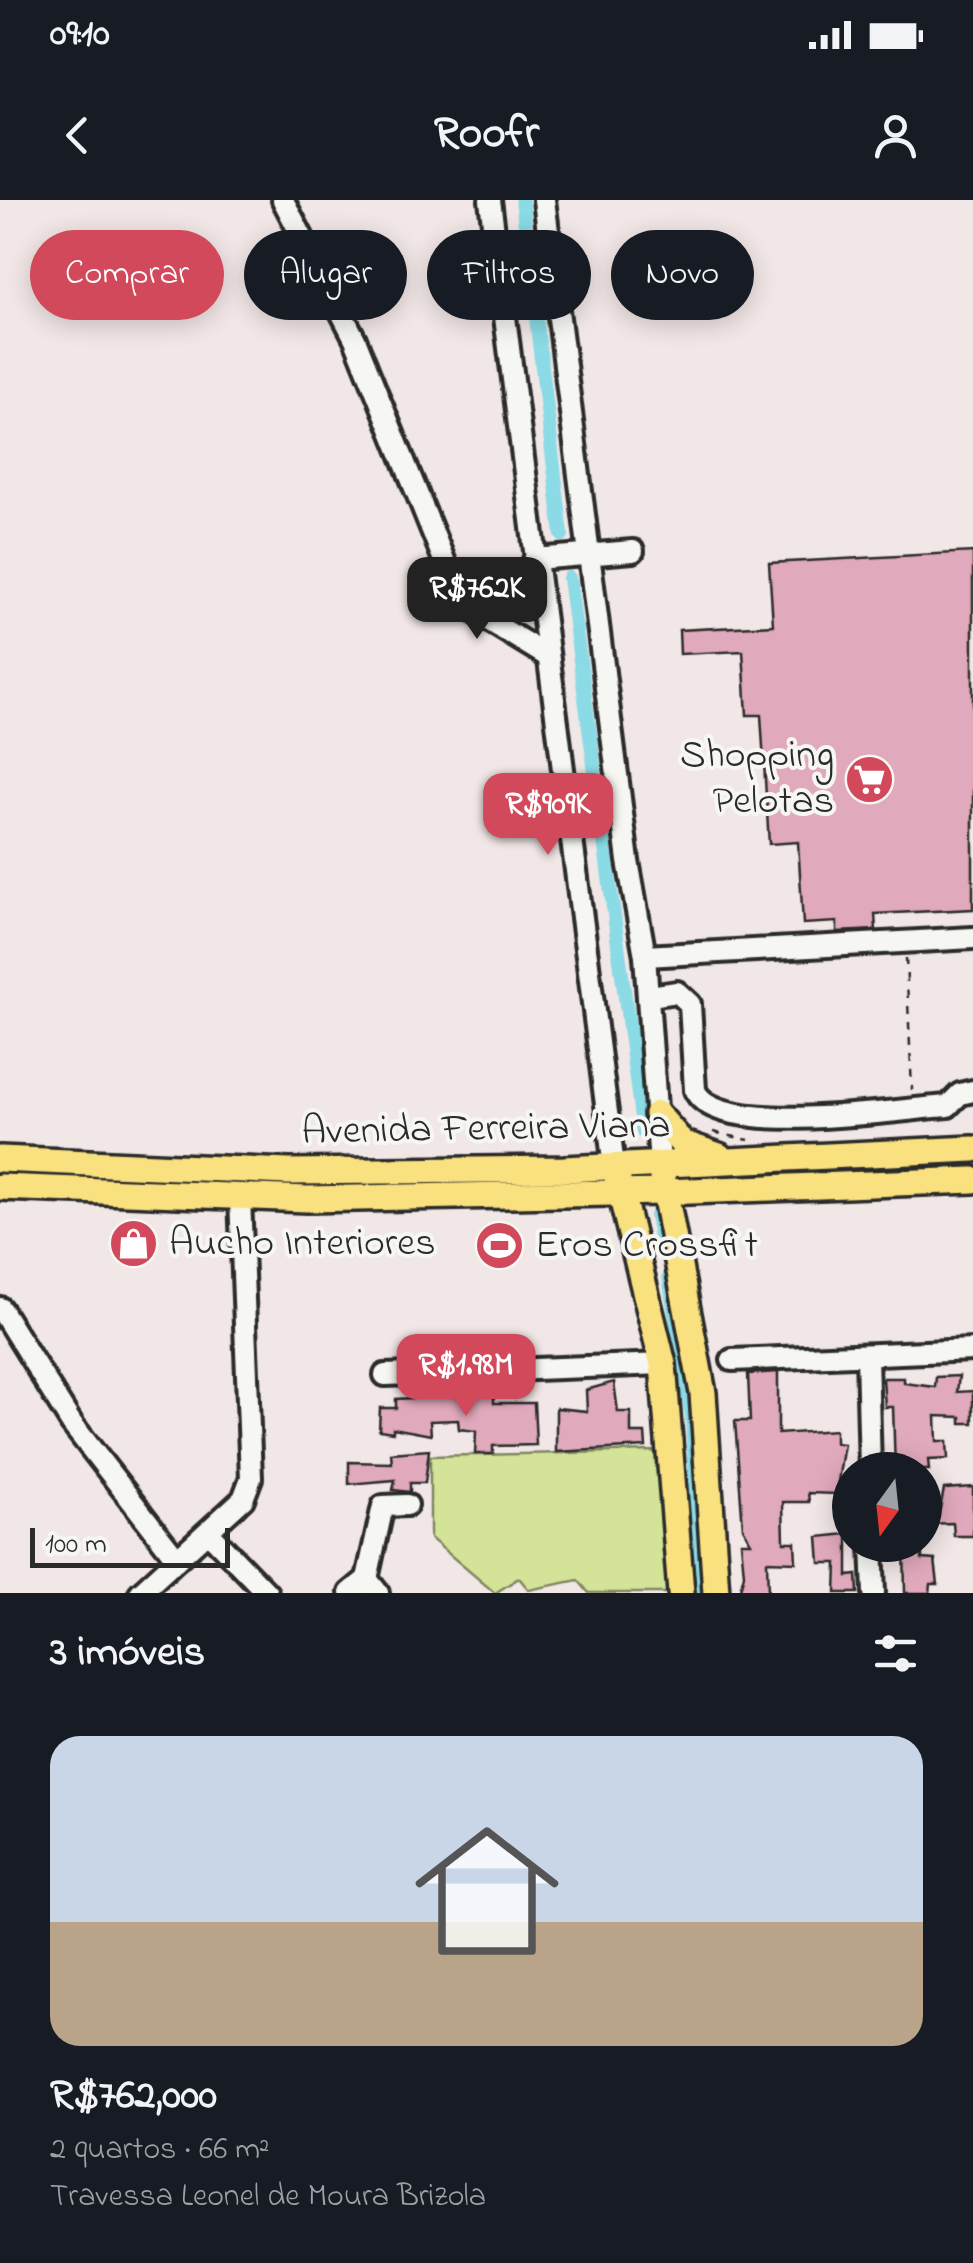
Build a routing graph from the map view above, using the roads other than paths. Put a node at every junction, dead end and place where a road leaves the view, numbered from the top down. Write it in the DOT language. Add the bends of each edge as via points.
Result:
graph roads {
  1 [pos="490,200"];
  2 [pos="544,200"];
  3 [pos="294,204"];
  4 [pos="633,551"];
  5 [pos="586,554"];
  6 [pos="542,559"];
  7 [pos="453,584"];
  8 [pos="547,656"];
  9 [pos="973,938"];
  10 [pos="646,956"];
  11 [pos="650,996"];
  12 [pos="973,1091"];
  13 [pos="973,1104"];
  14 [pos="948,1106"];
  15 [pos="656,1114"];
  16 [pos="973,1149"];
  17 [pos="0,1159"];
  18 [pos="733,1160"];
  19 [pos="660,1164"];
  20 [pos="614,1167"];
  21 [pos="973,1180"];
  22 [pos="0,1187"];
  23 [pos="664,1192"];
  24 [pos="620,1193"];
  25 [pos="240,1196"];
  26 [pos="676,1267"];
  27 [pos="640,1270"];
  28 [pos="0,1308"];
  29 [pos="973,1350"];
  30 [pos="867,1355"];
  31 [pos="732,1360"];
  32 [pos="663,1364"];
  33 [pos="385,1375"];
  34 [pos="870,1452"];
  35 [pos="407,1505"];
  36 [pos="208,1532"];
  37 [pos="177,1560"];
  38 [pos="873,1562"];
  39 [pos="365,1588"];
  40 [pos="140,1593"];
  41 [pos="266,1593"];
  42 [pos="681,1593"];
  43 [pos="716,1593"];
  44 [pos="874,1593"];
  1 -- 6 [label="street"];
  2 -- 5 [label="street"];
  3 -- 7 [label="street" via="356,339"];
  4 -- 5 [label="street"];
  5 -- 6 [label="street"];
  5 -- 10 [label="street"];
  6 -- 7 [label="street" via="502,611 479,607"];
  6 -- 8 [label="street"];
  7 -- 8 [label="street" via="470,608"];
  8 -- 20 [label="street"];
  9 -- 10 [label="street"];
  10 -- 11 [label="street"];
  11 -- 14 [label="street" via="677,992 690,1004 695,1090 711,1110 744,1118"];
  11 -- 15 [label="street"];
  12 -- 14 [label="street"];
  13 -- 14 [label="street"];
  15 -- 18 [label="main road" via="682,1143"];
  15 -- 19 [label="street"];
  16 -- 18 [label="main road, Avenida Ferreira Viana"];
  17 -- 20 [label="main road, Avenida Ferreira Viana" via="290,1172"];
  18 -- 19 [label="main road, Avenida Ferreira Viana"];
  19 -- 20 [label="main road, Avenida Ferreira Viana"];
  19 -- 23 [label="main road"];
  20 -- 24 [label="main road"];
  21 -- 23 [label="main road, Avenida Ferreira Viana"];
  22 -- 25 [label="main road, Avenida Ferreira Viana"];
  23 -- 24 [label="main road, Avenida Ferreira Viana"];
  23 -- 26 [label="main road"];
  24 -- 25 [label="main road, Avenida Ferreira Viana"];
  24 -- 27 [label="main road"];
  25 -- 36 [label="street" via="251,1478 243,1498"];
  26 -- 27 [label="main road"];
  26 -- 43 [label="main road" via="703,1393"];
  27 -- 32 [label="main road"];
  28 -- 37 [label="street" via="72,1424"];
  29 -- 30 [label="street"];
  30 -- 31 [label="street"];
  30 -- 34 [label="street"];
  32 -- 33 [label="street"];
  32 -- 42 [label="main road"];
  35 -- 39 [label="street" via="382,1506"];
  36 -- 37 [label="street"];
  36 -- 41 [label="street"];
  37 -- 40 [label="street"];
  38 -- 44 [label="street"];
}
